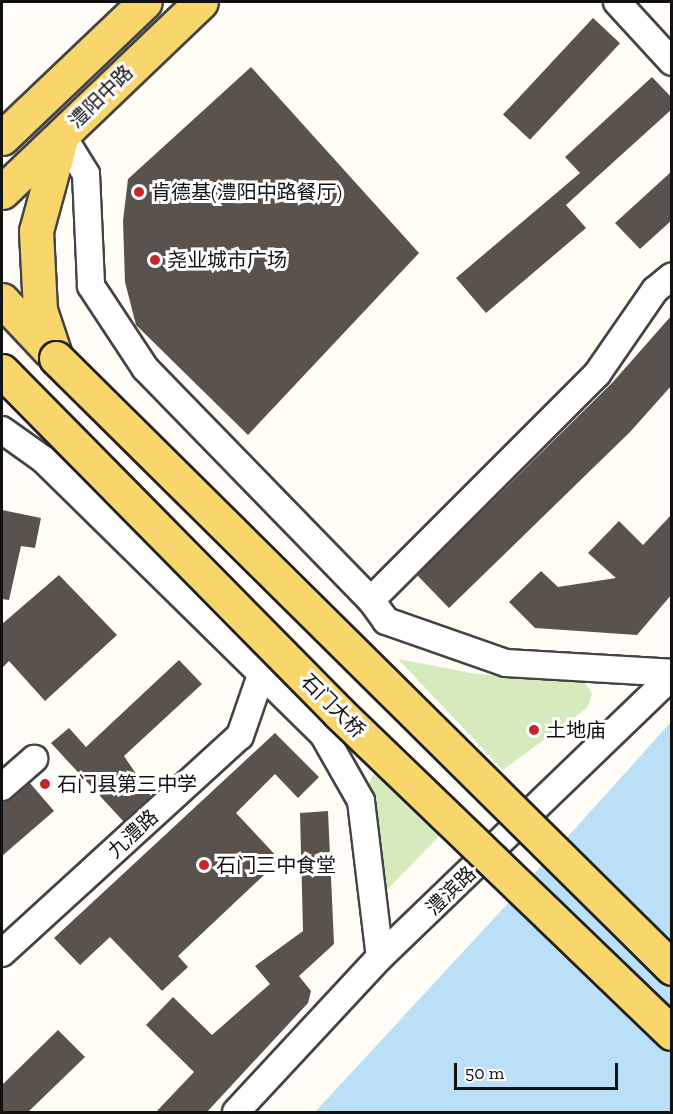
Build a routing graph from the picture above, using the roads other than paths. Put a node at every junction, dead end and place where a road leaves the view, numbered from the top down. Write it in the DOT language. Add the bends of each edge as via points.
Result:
graph roads {
  1 [pos="145,2"];
  2 [pos="201,2"];
  3 [pos="617,2"];
  4 [pos="672,62"];
  5 [pos="62,135"];
  6 [pos="2,138"];
  7 [pos="2,192"];
  8 [pos="672,276"];
  9 [pos="2,300"];
  10 [pos="56,358"];
  11 [pos="2,371"];
  12 [pos="2,430"];
  13 [pos="371,600"];
  14 [pos="262,672"];
  15 [pos="672,674"];
  16 [pos="34,759"];
  17 [pos="2,786"];
  18 [pos="2,953"];
  19 [pos="380,957"];
  20 [pos="672,968"];
  21 [pos="672,1034"];
  22 [pos="236,1113"];
  1 -- 6 [label="main road, 澧阳中路"];
  2 -- 5 [label="main road, 澧阳中路"];
  3 -- 4 [label="street"];
  5 -- 7 [label="main road, 澧阳中路"];
  5 -- 10 [label="main road" via="36,231 40,310"];
  5 -- 13 [label="street" via="86,174 91,286 145,368"];
  8 -- 13 [label="street" via="655,290 597,374"];
  9 -- 10 [label="main road"];
  10 -- 20 [label="main road, bridge"];
  11 -- 21 [label="main road, 石门大桥, bridge" via="338,712"];
  12 -- 14 [label="street" via="44,460"];
  13 -- 15 [label="street" via="386,621 506,663"];
  14 -- 18 [label="street, 九澧路" via="240,736"];
  14 -- 19 [label="street" via="323,734 360,801"];
  15 -- 19 [label="street, 澧滨路"];
  16 -- 17 [label="street"];
  19 -- 22 [label="street, 澧滨路"];
}
